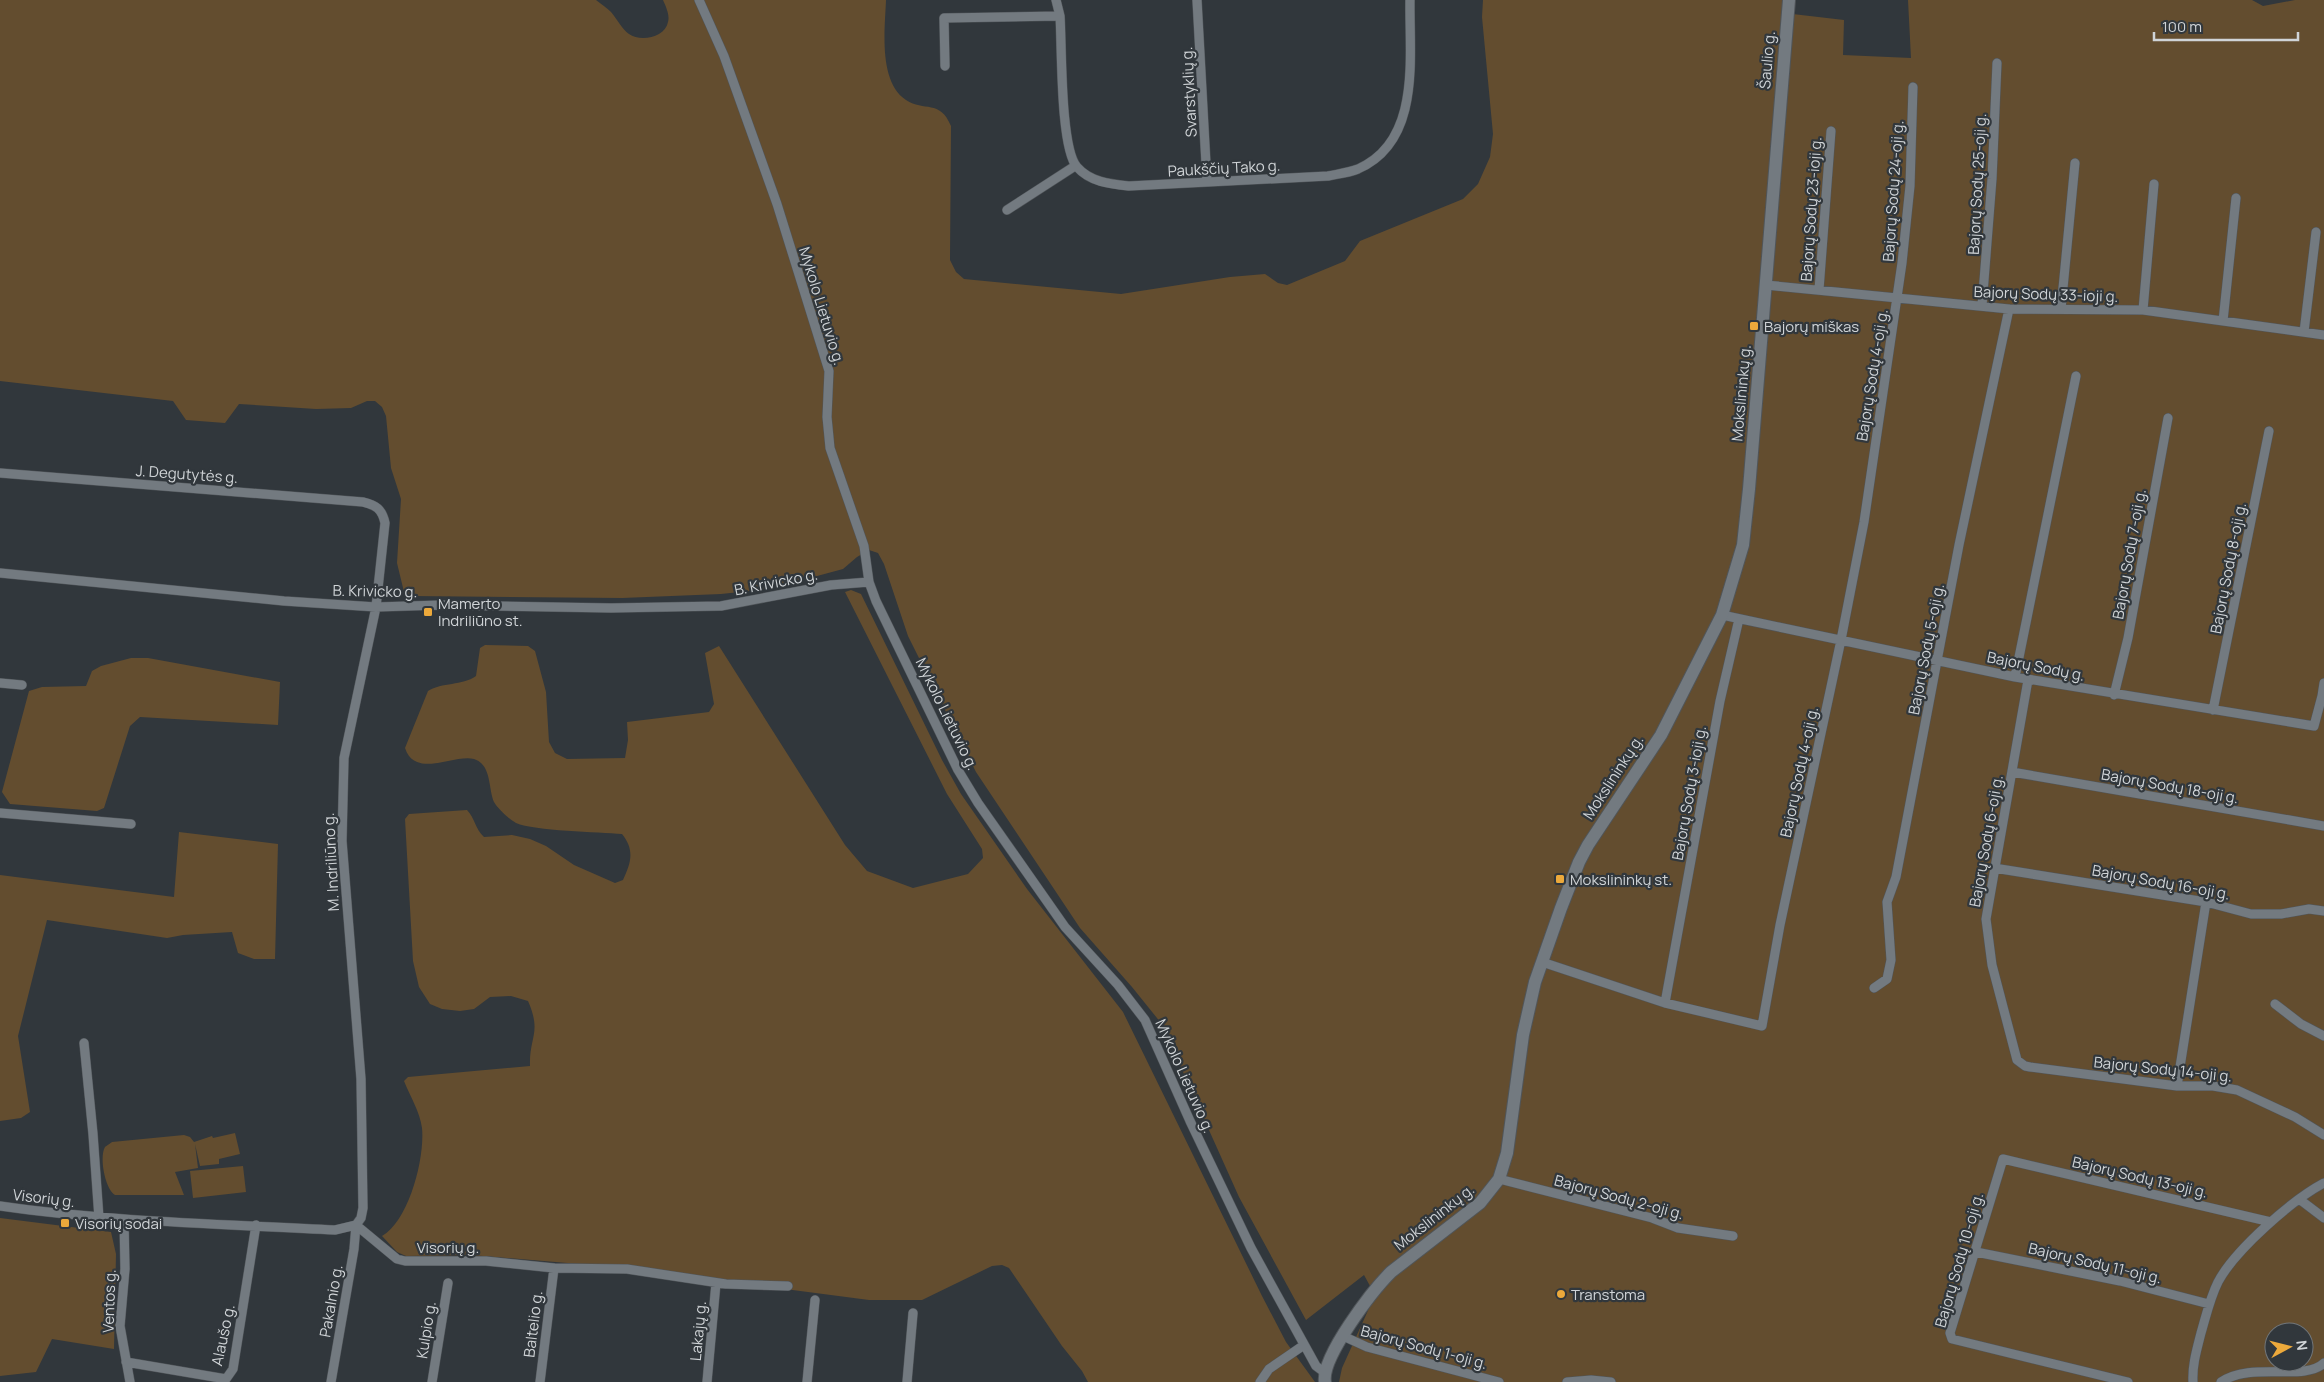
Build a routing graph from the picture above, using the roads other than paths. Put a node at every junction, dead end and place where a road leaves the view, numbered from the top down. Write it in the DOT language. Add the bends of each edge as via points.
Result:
graph roads {
  1 [pos="699,0"];
  2 [pos="1056,0"];
  3 [pos="1198,0"];
  4 [pos="1410,0"];
  5 [pos="1789,0"];
  6 [pos="1060,16"];
  7 [pos="1997,63"];
  8 [pos="945,66"];
  9 [pos="1914,86"];
  10 [pos="1778,122"];
  11 [pos="1831,131"];
  12 [pos="2076,163"];
  13 [pos="1076,166"];
  14 [pos="1207,182"];
  15 [pos="2154,184"];
  16 [pos="2236,198"];
  17 [pos="1007,210"];
  18 [pos="2316,232"];
  19 [pos="1766,285"];
  20 [pos="1819,290"];
  21 [pos="1898,298"];
  22 [pos="1982,306"];
  23 [pos="2009,309"];
  24 [pos="2061,309"];
  25 [pos="2143,310"];
  26 [pos="2223,321"];
  27 [pos="2304,332"];
  28 [pos="2324,335"];
  29 [pos="2076,376"];
  30 [pos="2168,418"];
  31 [pos="2269,430"];
  32 [pos="0,473"];
  33 [pos="372,504"];
  34 [pos="0,573"];
  35 [pos="868,582"];
  36 [pos="376,607"];
  37 [pos="1722,615"];
  38 [pos="1738,619"];
  39 [pos="1841,640"];
  40 [pos="1938,661"];
  41 [pos="2015,677"];
  42 [pos="2028,680"];
  43 [pos="0,683"];
  44 [pos="2324,683"];
  45 [pos="22,686"];
  46 [pos="2114,695"];
  47 [pos="2323,696"];
  48 [pos="2213,710"];
  49 [pos="2012,772"];
  50 [pos="0,813"];
  51 [pos="131,824"];
  52 [pos="2324,826"];
  53 [pos="1994,868"];
  54 [pos="2206,902"];
  55 [pos="2324,911"];
  56 [pos="1542,962"];
  57 [pos="1874,988"];
  58 [pos="1665,1003"];
  59 [pos="2275,1004"];
  60 [pos="2324,1036"];
  61 [pos="84,1043"];
  62 [pos="2020,1063"];
  63 [pos="2176,1086"];
  64 [pos="2324,1135"];
  65 [pos="2003,1159"];
  66 [pos="1500,1179"];
  67 [pos="2324,1183"];
  68 [pos="2300,1200"];
  69 [pos="0,1206"];
  70 [pos="98,1218"];
  71 [pos="2324,1218"];
  72 [pos="124,1220"];
  73 [pos="2271,1222"];
  74 [pos="256,1225"];
  75 [pos="356,1225"];
  76 [pos="1733,1236"];
  77 [pos="1976,1252"];
  78 [pos="554,1268"];
  79 [pos="716,1282"];
  80 [pos="448,1283"];
  81 [pos="788,1286"];
  82 [pos="815,1300"];
  83 [pos="2209,1304"];
  84 [pos="913,1314"];
  85 [pos="1343,1336"];
  86 [pos="1304,1345"];
  87 [pos="126,1362"];
  88 [pos="2324,1363"];
  89 [pos="1325,1377"];
  90 [pos="130,1382"];
  91 [pos="331,1382"];
  92 [pos="432,1382"];
  93 [pos="540,1382"];
  94 [pos="707,1382"];
  95 [pos="807,1382"];
  96 [pos="907,1382"];
  97 [pos="1260,1382"];
  98 [pos="1499,1382"];
  99 [pos="1567,1382"];
  100 [pos="1611,1382"];
  101 [pos="2128,1382"];
  102 [pos="2194,1382"];
  103 [pos="2221,1382"];
  1 -- 35 [label="street, Mykolo Lietuvio g." via="724,56 777,204 830,371 827,416 830,448 864,546"];
  2 -- 6 [label="street"];
  3 -- 14 [label="street, Svarstyklių g."];
  4 -- 14 [label="street, Paukščių Tako g." via="1405,110 1398,131 1380,155 1358,169 1328,176"];
  5 -- 10 [label="street, Šaulio g."];
  6 -- 8 [label="street" via="944,18"];
  6 -- 13 [label="street" via="1066,135"];
  7 -- 22 [label="street, Bajorų Sodų 25-oji g."];
  9 -- 21 [label="street, Bajorų Sodų 24-oji g." via="1910,186"];
  10 -- 19 [label="street, Mokslininkų g."];
  11 -- 20 [label="street, Bajorų Sodų 23-ioji g."];
  12 -- 24 [label="street"];
  13 -- 14 [label="street, Paukščių Tako g." via="1090,178 1111,184"];
  13 -- 17 [label="street"];
  15 -- 25 [label="street"];
  16 -- 26 [label="street"];
  18 -- 27 [label="street"];
  19 -- 20 [label="street, Bajorų Sodų 33-ioji g."];
  19 -- 37 [label="street, Mokslininkų g." via="1743,545"];
  20 -- 21 [label="street, Bajorų Sodų 33-ioji g."];
  21 -- 22 [label="street, Bajorų Sodų 33-ioji g."];
  21 -- 39 [label="street, Bajorų Sodų 4-oji g." via="1864,522"];
  22 -- 23 [label="street, Bajorų Sodų 33-ioji g."];
  23 -- 24 [label="street, Bajorų Sodų 33-ioji g."];
  23 -- 40 [label="street, Bajorų Sodų 5-oji g."];
  24 -- 25 [label="street, Bajorų Sodų 33-ioji g."];
  25 -- 26 [label="street, Bajorų Sodų 33-ioji g."];
  26 -- 27 [label="street, Bajorų Sodų 33-ioji g."];
  27 -- 28 [label="street, Bajorų Sodų 33-ioji g."];
  29 -- 41 [label="street"];
  30 -- 46 [label="street, Bajorų Sodų 7-oji g." via="2128,638"];
  31 -- 48 [label="street, Bajorų Sodų 8-oji g."];
  32 -- 33 [label="street, J. Degutytės g."];
  33 -- 36 [label="street, M. Indriliūno g." via="383,514 385,523"];
  34 -- 36 [label="street, B. Krivicko g."];
  35 -- 36 [label="street, B. Krivicko g." via="831,585 721,606"];
  35 -- 86 [label="street, Mykolo Lietuvio g." via="942,739 978,803 1064,927 1118,985 1145,1020 1251,1248"];
  36 -- 75 [label="street, M. Indriliūno g." via="348,734 342,807 361,1079 363,1208"];
  37 -- 38 [label="street, Bajorų Sodų g."];
  37 -- 56 [label="street, Mokslininkų g." via="1660,735 1579,862"];
  38 -- 39 [label="street, Bajorų Sodų g."];
  38 -- 58 [label="street, Bajorų Sodų 3-ioji g." via="1720,700"];
  39 -- 40 [label="street, Bajorų Sodų g."];
  39 -- 58 [label="street, Bajorų Sodų 4-oji g." via="1782,915 1762,1026"];
  40 -- 41 [label="street, Bajorų Sodų g."];
  40 -- 57 [label="street, Bajorų Sodų 5-oji g." via="1896,877 1887,902 1891,960 1887,979"];
  41 -- 42 [label="street, Bajorų Sodų g."];
  42 -- 46 [label="street, Bajorų Sodų g."];
  42 -- 49 [label="street, Bajorų Sodų 6-oji g."];
  43 -- 45 [label="street"];
  44 -- 47 [label="street"];
  46 -- 48 [label="street, Bajorų Sodų g."];
  47 -- 48 [label="street, Bajorų Sodų g." via="2314,726"];
  49 -- 52 [label="street, Bajorų Sodų 18-oji g."];
  49 -- 53 [label="street, Bajorų Sodų 6-oji g."];
  50 -- 51 [label="street"];
  53 -- 54 [label="street, Bajorų Sodų 16-oji g."];
  53 -- 62 [label="street, Bajorų Sodų 6-oji g." via="1986,918 1992,965"];
  54 -- 55 [label="street, Bajorų Sodų 16-oji g." via="2251,914"];
  54 -- 63 [label="street"];
  56 -- 58 [label="street, Bajorų Sodų 4-oji g."];
  56 -- 66 [label="street, Mokslininkų g." via="1523,1035 1507,1153"];
  59 -- 60 [label="street" via="2301,1024"];
  61 -- 70 [label="street"];
  62 -- 63 [label="street, Bajorų Sodų 14-oji g."];
  63 -- 64 [label="street, Bajorų Sodų 14-oji g." via="2236,1090 2296,1117"];
  65 -- 73 [label="street, Bajorų Sodų 13-oji g."];
  65 -- 77 [label="street, Bajorų Sodų 10-oji g."];
  66 -- 76 [label="street, Bajorų Sodų 2-oji g." via="1652,1218 1678,1228"];
  66 -- 85 [label="street, Mokslininkų g." via="1480,1203 1384,1278"];
  67 -- 68 [label="street"];
  68 -- 71 [label="street"];
  68 -- 73 [label="street"];
  69 -- 70 [label="street, Visorių g."];
  70 -- 72 [label="street, Visorių g."];
  72 -- 74 [label="street, Visorių g."];
  72 -- 87 [label="street, Ventos g." via="125,1269 120,1326"];
  73 -- 83 [label="street" via="2236,1257 2218,1281"];
  74 -- 75 [label="street, Visorių g." via="335,1230"];
  74 -- 87 [label="street, Alaušo g." via="233,1369 226,1379"];
  75 -- 78 [label="street, Visorių g." via="397,1259 405,1261 486,1261"];
  75 -- 91 [label="street, Pakalnio g."];
  77 -- 83 [label="street, Bajorų Sodų 11-oji g." via="2120,1281"];
  77 -- 101 [label="street, Bajorų Sodų 10-oji g." via="1950,1333 1952,1339"];
  78 -- 79 [label="street, Visorių g." via="627,1270"];
  78 -- 93 [label="street, Baltelio g."];
  79 -- 81 [label="street, Visorių g."];
  79 -- 94 [label="street, Lakajų g."];
  80 -- 92 [label="street, Kulpio g."];
  82 -- 95 [label="street"];
  83 -- 102 [label="street" via="2197,1350"];
  84 -- 96 [label="street"];
  85 -- 89 [label="street, Mokslininkų g."];
  85 -- 98 [label="street, Bajorų Sodų 1-oji g." via="1367,1347"];
  86 -- 89 [label="street, Mykolo Lietuvio g."];
  86 -- 97 [label="street" via="1269,1369"];
  87 -- 90 [label="street, Ventos g."];
  88 -- 103 [label="street" via="2312,1371 2282,1374 2253,1371"];
  99 -- 100 [label="street"];
}
